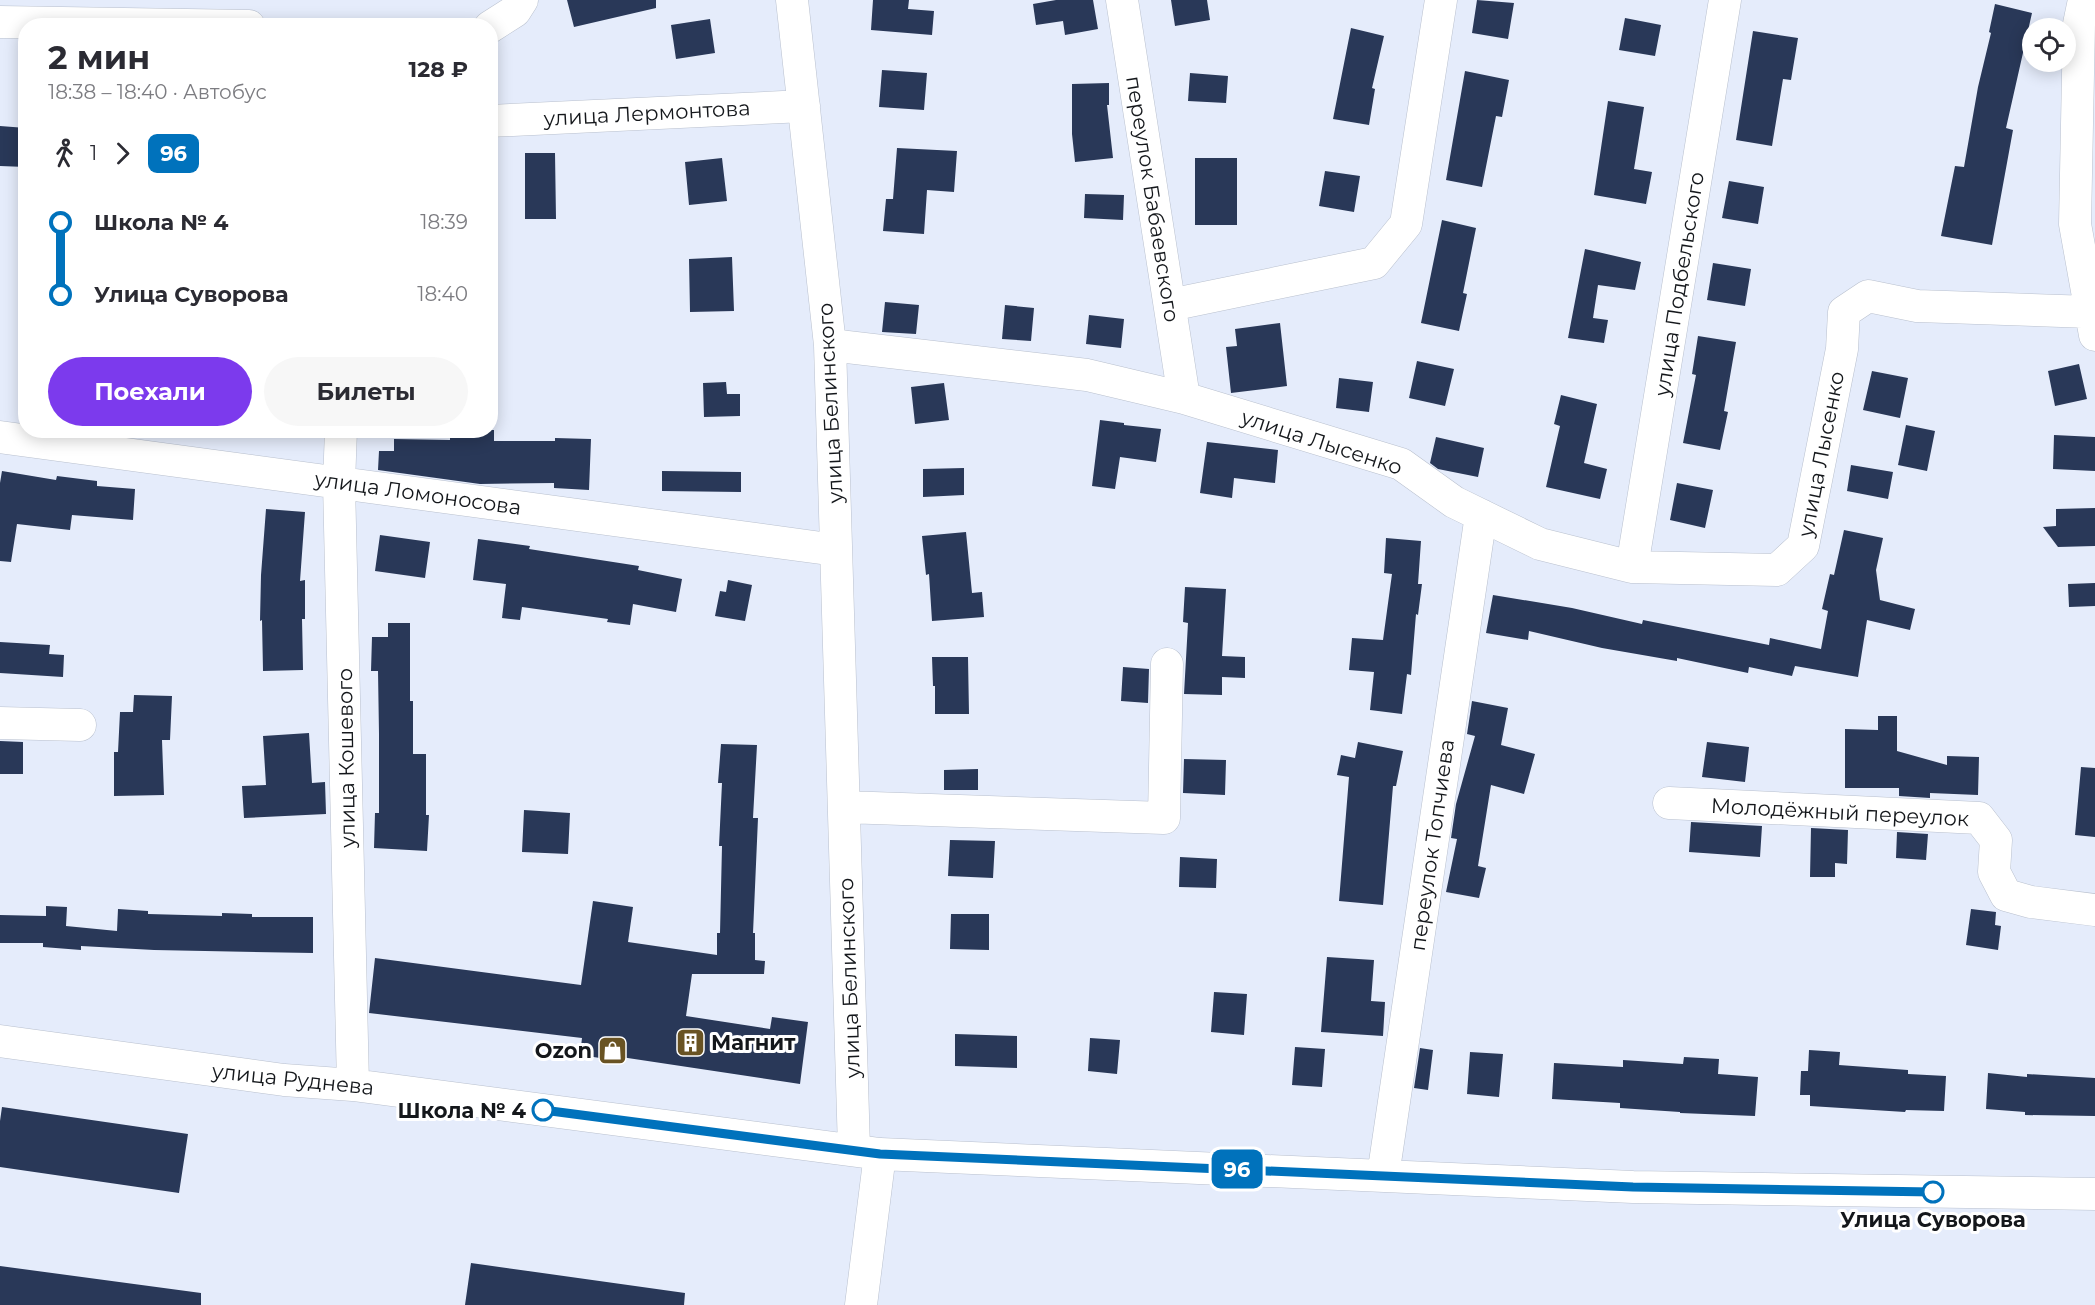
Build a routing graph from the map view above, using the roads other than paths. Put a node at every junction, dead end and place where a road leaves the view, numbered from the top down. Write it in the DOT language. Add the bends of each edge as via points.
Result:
graph roads {
  1 [pos="522,0"];
  2 [pos="792,0"];
  3 [pos="1122,0"];
  4 [pos="1442,0"];
  5 [pos="1725,0"];
  6 [pos="2084,0"];
  7 [pos="0,22"];
  8 [pos="18,22"];
  9 [pos="498,22"];
  10 [pos="804,106"];
  11 [pos="498,121"];
  12 [pos="1170,305"];
  13 [pos="2092,323"];
  14 [pos="830,345"];
  15 [pos="1184,399"];
  16 [pos="0,437"];
  17 [pos="340,438"];
  18 [pos="339,483"];
  19 [pos="1480,515"];
  20 [pos="836,550"];
  21 [pos="1632,567"];
  22 [pos="1167,664"];
  23 [pos="0,723"];
  24 [pos="80,725"];
  25 [pos="1669,803"];
  26 [pos="844,807"];
  27 [pos="2095,910"];
  28 [pos="0,1041"];
  29 [pos="353,1085"];
  30 [pos="867,1151"];
  31 [pos="1383,1176"];
  32 [pos="2095,1194"];
  33 [pos="861,1305"];
  1 -- 9 [label="street" via="515,11"];
  2 -- 10 [label="street, улица Белинского"];
  3 -- 12 [label="street, переулок Бабаевского"];
  4 -- 12 [label="street" via="1406,224 1374,263"];
  5 -- 21 [label="street, улица Подбельского"];
  6 -- 13 [label="street" via="2079,24 2075,224"];
  7 -- 8 [label="street"];
  10 -- 11 [label="street, улица Лермонтова"];
  10 -- 14 [label="street, улица Белинского"];
  12 -- 15 [label="street, переулок Бабаевского"];
  13 -- 21 [label="street, улица Лысенко" via="1917,306 1868,296 1844,312 1842,349 1803,546 1777,570"];
  14 -- 15 [label="street, улица Лысенко" via="1087,375"];
  14 -- 20 [label="street, улица Белинского"];
  15 -- 19 [label="street, улица Лысенко" via="1401,464 1454,502"];
  16 -- 18 [label="street, улица Ломоносова"];
  17 -- 18 [label="street, улица Кошевого"];
  18 -- 20 [label="street, улица Ломоносова"];
  18 -- 29 [label="street, улица Кошевого"];
  19 -- 21 [label="street, улица Лысенко" via="1540,544"];
  19 -- 31 [label="street, переулок Топчиева"];
  20 -- 26 [label="street, улица Белинского"];
  22 -- 26 [label="street" via="1164,818"];
  23 -- 24 [label="street"];
  25 -- 27 [label="street, Молодёжный переулок" via="1979,818 1996,840 1994,872 2006,895"];
  26 -- 30 [label="street, улица Белинского"];
  28 -- 29 [label="street, улица Руднева" via="284,1080"];
  29 -- 30 [label="street, улица Руднева"];
  30 -- 31 [label="street, улица Руднева"];
  30 -- 33 [label="street, улица Белинского"];
  31 -- 32 [label="street, улица Руднева" via="1633,1187"];
}
